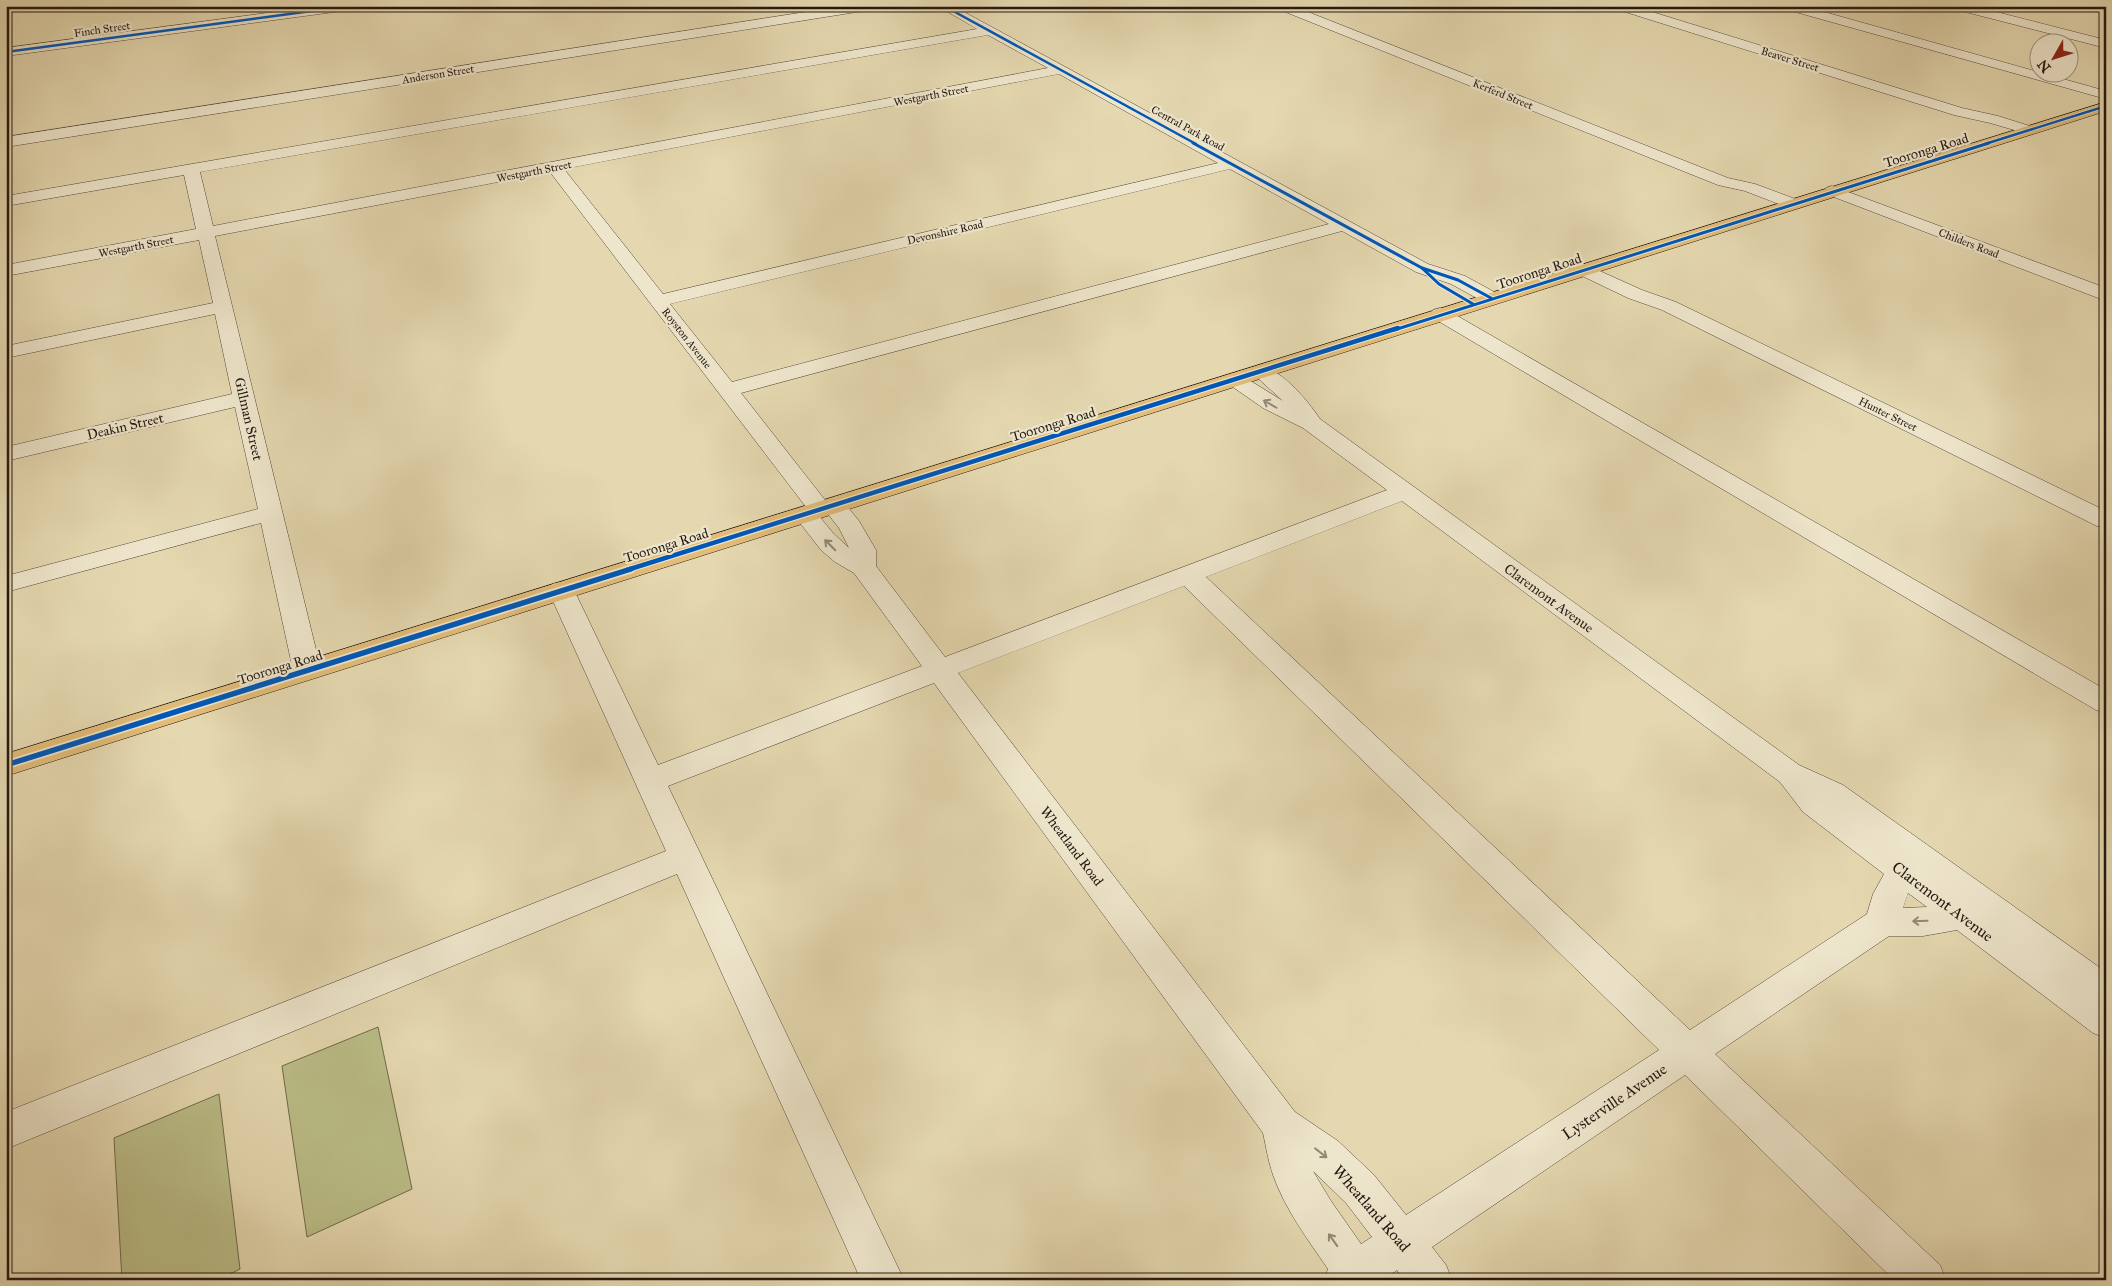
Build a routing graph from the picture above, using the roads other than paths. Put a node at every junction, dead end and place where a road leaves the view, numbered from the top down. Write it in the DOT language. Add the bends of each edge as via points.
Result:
graph roads {
  1 [pos="349,6"];
  2 [pos="869,6"];
  3 [pos="944,6"];
  4 [pos="1282,6"];
  5 [pos="1620,6"];
  6 [pos="1789,6"];
  7 [pos="1958,6"];
  8 [pos="989,31"];
  9 [pos="2106,44"];
  10 [pos="6,52"];
  11 [pos="1061,70"];
  12 [pos="2106,95"];
  13 [pos="2106,106"];
  14 [pos="2023,132"];
  15 [pos="6,142"];
  16 [pos="1232,164"];
  17 [pos="554,167"];
  18 [pos="191,168"];
  19 [pos="1832,191"];
  20 [pos="6,201"];
  21 [pos="1785,206"];
  22 [pos="1344,225"];
  23 [pos="206,233"];
  24 [pos="1590,266"];
  25 [pos="6,271"];
  26 [pos="2106,295"];
  27 [pos="658,301"];
  28 [pos="1482,301"];
  29 [pos="223,307"];
  30 [pos="1440,314"];
  31 [pos="6,352"];
  32 [pos="1260,371"];
  33 [pos="1234,379"];
  34 [pos="727,390"];
  35 [pos="244,398"];
  36 [pos="1311,423"];
  37 [pos="6,454"];
  38 [pos="1405,492"];
  39 [pos="819,509"];
  40 [pos="270,513"];
  41 [pos="2106,522"];
  42 [pos="1188,575"];
  43 [pos="6,584"];
  44 [pos="561,590"];
  45 [pos="307,670"];
  46 [pos="939,670"];
  47 [pos="2106,703"];
  48 [pos="6,765"];
  49 [pos="649,781"];
  50 [pos="686,857"];
  51 [pos="1914,866"];
  52 [pos="1972,908"];
  53 [pos="1884,922"];
  54 [pos="2106,992"];
  55 [pos="2106,1022"];
  56 [pos="1686,1053"];
  57 [pos="1281,1125"];
  58 [pos="6,1131"];
  59 [pos="1402,1241"];
  60 [pos="1354,1277"];
  61 [pos="883,1280"];
  62 [pos="1431,1280"];
  63 [pos="1925,1280"];
  1 -- 10 [label="street, Finch Street"];
  2 -- 15 [label="street, Anderson Street"];
  3 -- 8 [label="street, Central Park Road"];
  4 -- 21 [label="street, Kerferd Street" via="1724,182 1738,191"];
  5 -- 14 [label="street, Beaver Street" via="1959,112 1982,122"];
  6 -- 12 [label="street"];
  7 -- 9 [label="street"];
  8 -- 11 [label="street, Central Park Road"];
  8 -- 18 [label="street"];
  11 -- 16 [label="street, Central Park Road"];
  11 -- 17 [label="street, Westgarth Street"];
  13 -- 14 [label="main road, Tooronga Road"];
  14 -- 19 [label="main road, Tooronga Road"];
  16 -- 22 [label="street, Central Park Road"];
  16 -- 27 [label="street, Devonshire Road"];
  17 -- 23 [label="street, Westgarth Street"];
  17 -- 27 [label="street, Royston Avenue"];
  18 -- 20 [label="street"];
  18 -- 23 [label="street, Gillman Street"];
  19 -- 21 [label="main road, Tooronga Road"];
  19 -- 26 [label="street, Childers Road"];
  21 -- 24 [label="main road, Tooronga Road"];
  22 -- 28 [label="street, Central Park Road" via="1422,268 1436,282"];
  22 -- 34 [label="street"];
  23 -- 25 [label="street, Westgarth Street"];
  23 -- 29 [label="street, Gillman Street"];
  24 -- 28 [label="main road, Tooronga Road"];
  24 -- 41 [label="street, Hunter Street" via="1635,294 1669,306"];
  27 -- 34 [label="street, Royston Avenue"];
  28 -- 30 [label="main road, Tooronga Road"];
  29 -- 31 [label="street"];
  29 -- 35 [label="street, Gillman Street"];
  30 -- 32 [label="main road, Tooronga Road"];
  30 -- 47 [label="street"];
  32 -- 33 [label="main road, Tooronga Road"];
  32 -- 36 [label="street, Claremont Avenue" via="1285,390"];
  36 -- 33 [label="street, Claremont Avenue, one-way" via="1273,406"];
  33 -- 39 [label="main road, Tooronga Road"];
  34 -- 39 [label="street, Royston Avenue"];
  35 -- 37 [label="street, Deakin Street"];
  35 -- 40 [label="street, Gillman Street"];
  36 -- 38 [label="street, Claremont Avenue"];
  38 -- 42 [label="street"];
  38 -- 51 [label="street, Claremont Avenue" via="1788,773 1814,804"];
  39 -- 44 [label="main road, Tooronga Road"];
  39 -- 46 [label="street, Wheatland Road" via="822,536 842,557 863,567"];
  40 -- 43 [label="street"];
  40 -- 45 [label="street, Gillman Street"];
  42 -- 46 [label="street"];
  42 -- 56 [label="street"];
  44 -- 45 [label="main road, Tooronga Road"];
  44 -- 49 [label="street"];
  45 -- 48 [label="main road, Tooronga Road"];
  46 -- 49 [label="street"];
  46 -- 57 [label="street, Wheatland Road"];
  49 -- 50 [label="street"];
  50 -- 58 [label="street"];
  50 -- 61 [label="street"];
  51 -- 52 [label="street, Claremont Avenue"];
  51 -- 53 [label="street" via="1888,896"];
  52 -- 53 [label="street, one-way" via="1923,922"];
  52 -- 54 [label="street, Claremont Avenue"];
  52 -- 55 [label="street, Claremont Avenue"];
  53 -- 56 [label="street, Lysterville Avenue"];
  56 -- 59 [label="street, Lysterville Avenue"];
  56 -- 63 [label="street"];
  57 -- 59 [label="street, Wheatland Road, one-way" via="1324,1154 1360,1189"];
  60 -- 57 [label="street, Wheatland Road, one-way" via="1293,1174"];
  59 -- 60 [label="street, Lysterville Avenue"];
  59 -- 62 [label="street, Wheatland Road"];
}
